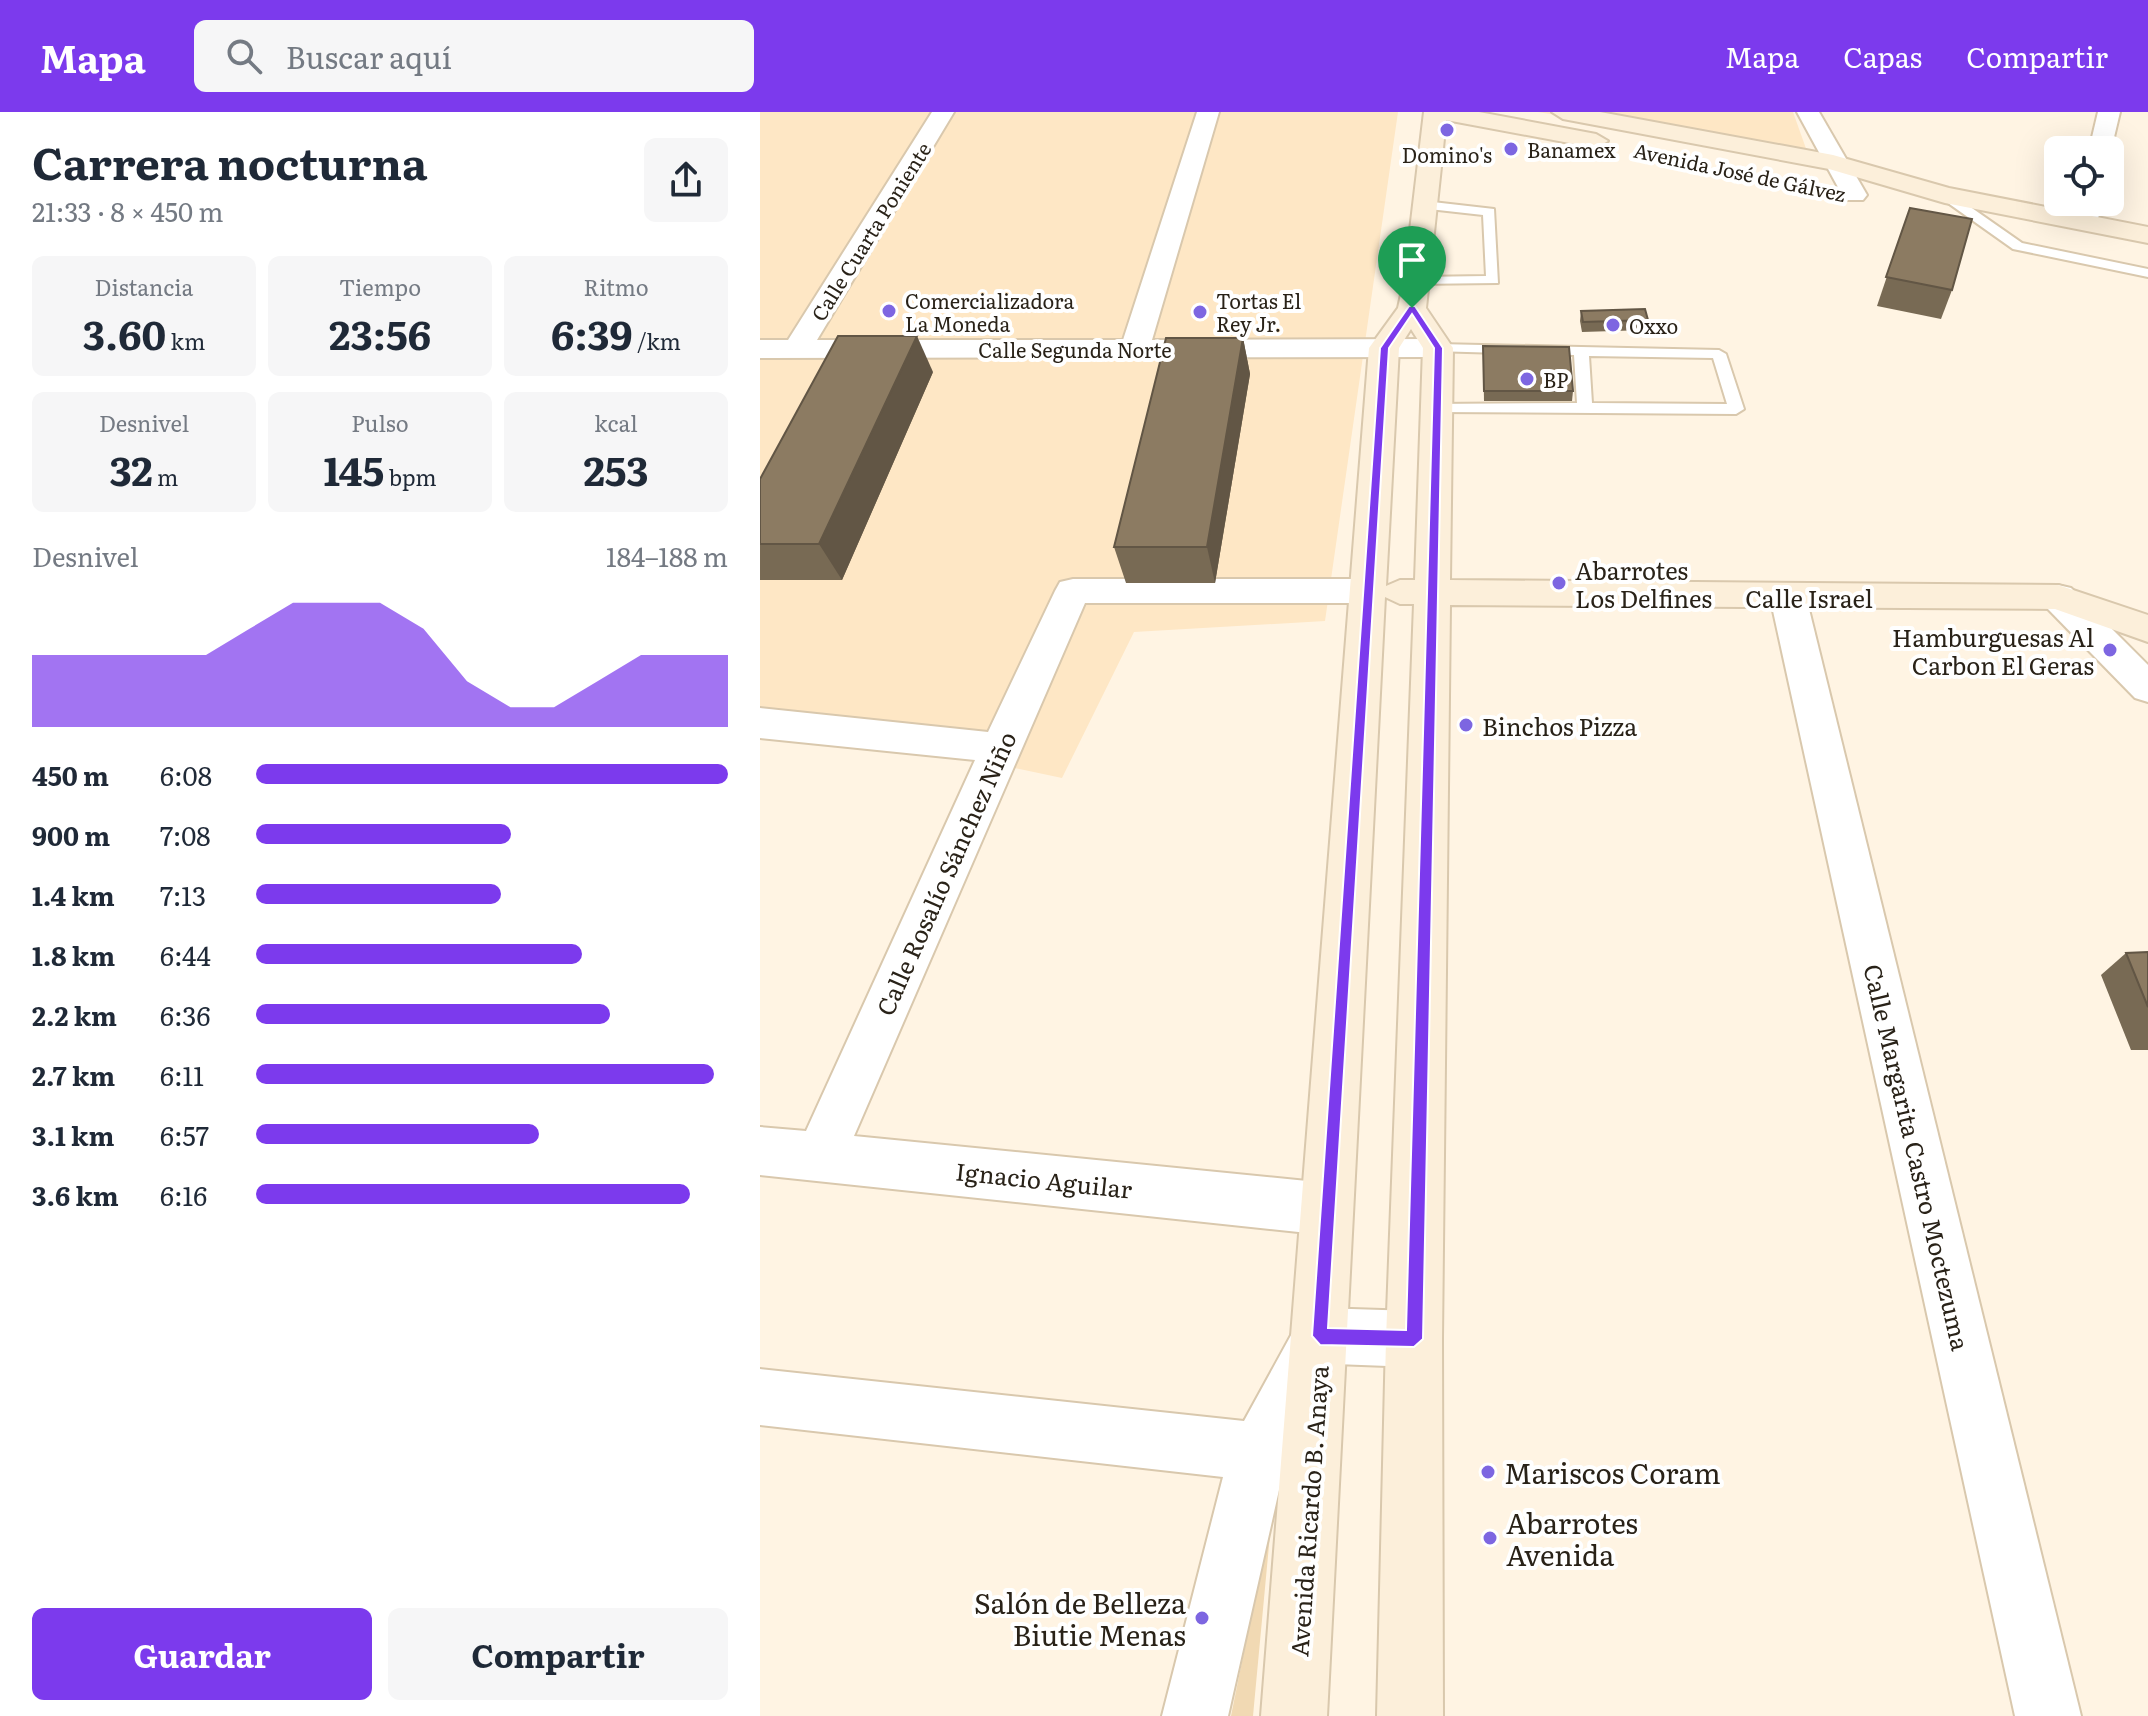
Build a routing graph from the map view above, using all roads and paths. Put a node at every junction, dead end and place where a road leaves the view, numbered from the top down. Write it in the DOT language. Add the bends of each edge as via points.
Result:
graph roads {
  1 [pos="943,112"];
  2 [pos="1208,112"];
  3 [pos="1435,112"];
  4 [pos="1442,112"];
  5 [pos="1563,112"];
  6 [pos="1808,112"];
  7 [pos="2109,112"];
  8 [pos="2104,136"];
  9 [pos="1671,157"];
  10 [pos="1833,162"];
  11 [pos="1824,188"];
  12 [pos="1854,195"];
  13 [pos="1945,195"];
  14 [pos="1424,205"];
  15 [pos="2044,207"];
  16 [pos="2096,216"];
  17 [pos="2148,235"];
  18 [pos="2148,273"];
  19 [pos="1415,294"];
  20 [pos="1384,348"];
  21 [pos="1438,348"];
  22 [pos="760,349"];
  23 [pos="797,349"];
  24 [pos="1135,349"];
  25 [pos="1581,349"];
  26 [pos="1438,407"];
  27 [pos="1585,408"];
  28 [pos="1368,591"];
  29 [pos="1430,593"];
  30 [pos="1788,597"];
  31 [pos="2058,597"];
  32 [pos="2148,629"];
  33 [pos="2148,688"];
  34 [pos="760,723"];
  35 [pos="1000,748"];
  36 [pos="760,1151"];
  37 [pos="820,1156"];
  38 [pos="1327,1209"];
  39 [pos="1320,1336"];
  40 [pos="1414,1339"];
  41 [pos="760,1397"];
  42 [pos="1259,1452"];
  43 [pos="1195,1716"];
  44 [pos="1294,1716"];
  45 [pos="1410,1716"];
  46 [pos="2048,1716"];
  1 -- 23 [label="street, Calle Cuarta Poniente"];
  2 -- 24 [label="street"];
  3 -- 14 [label="main road"];
  4 -- 9 [label="main road, Avenida José de Gálvez"];
  5 -- 10 [label="main road, Avenida José de Gálvez"];
  6 -- 10 [label="street"];
  7 -- 8 [label="street"];
  10 -- 12 [label="street"];
  10 -- 13 [label="main road, Avenida José de Gálvez"];
  11 -- 12 [label="main road, Avenida José de Gálvez"];
  12 -- 13 [label="main road, Avenida José de Gálvez"];
  13 -- 15 [label="main road, Avenida José de Gálvez"];
  13 -- 18 [label="lane" via="2018,246"];
  14 -- 19 [label="main road"];
  14 -- 19 [label="lane" via="1489,212 1493,280"];
  16 -- 17 [label="main road, Avenida José de Gálvez"];
  19 -- 20 [label="main road"];
  19 -- 21 [label="main road"];
  20 -- 21 [label="street, Calle Segunda Norte"];
  20 -- 24 [label="street, Calle Segunda Norte"];
  20 -- 28 [label="main road, Avenida Ricardo B. Anaya"];
  21 -- 25 [label="lane"];
  21 -- 26 [label="main road"];
  22 -- 23 [label="street, Calle Segunda Norte"];
  23 -- 24 [label="street, Calle Segunda Norte"];
  25 -- 27 [label="lane"];
  25 -- 27 [label="lane" via="1719,354 1736,409"];
  26 -- 27 [label="lane"];
  26 -- 29 [label="main road"];
  28 -- 29 [label="main road, Calle Israel"];
  28 -- 35 [label="street, Calle Rosalío Sánchez Niño" via="1073,591"];
  28 -- 38 [label="main road, Avenida Ricardo B. Anaya"];
  29 -- 30 [label="main road, Calle Israel"];
  29 -- 40 [label="main road"];
  30 -- 31 [label="main road, Calle Israel"];
  30 -- 46 [label="street, Calle Margarita Castro Moctezuma"];
  31 -- 32 [label="main road, Calle Israel"];
  31 -- 33 [label="street"];
  34 -- 35 [label="street"];
  35 -- 37 [label="street, Calle Rosalío Sánchez Niño"];
  36 -- 37 [label="street, Ignacio Aguilar"];
  37 -- 38 [label="street, Ignacio Aguilar"];
  38 -- 39 [label="main road, Avenida Ricardo B. Anaya"];
  39 -- 40 [label="street"];
  39 -- 42 [label="street"];
  39 -- 44 [label="main road, Avenida Ricardo B. Anaya"];
  40 -- 45 [label="main road"];
  41 -- 42 [label="street"];
  42 -- 43 [label="street"];
}
